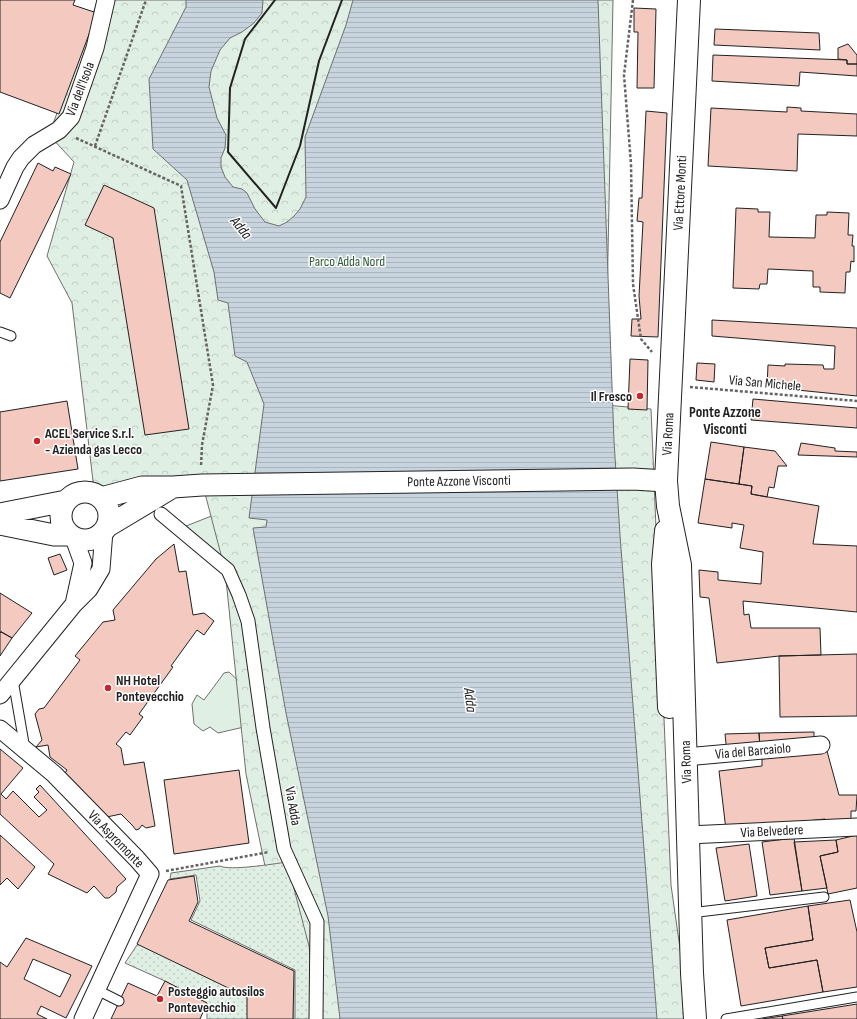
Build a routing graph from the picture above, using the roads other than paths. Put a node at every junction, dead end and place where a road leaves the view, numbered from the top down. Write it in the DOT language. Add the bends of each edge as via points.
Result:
graph roads {
  1 [pos="106,0"];
  2 [pos="689,0"];
  3 [pos="0,200"];
  4 [pos="0,332"];
  5 [pos="11,336"];
  6 [pos="671,385"];
  7 [pos="666,480"];
  8 [pos="173,487"];
  9 [pos="101,498"];
  10 [pos="66,501"];
  11 [pos="668,506"];
  12 [pos="0,514"];
  13 [pos="161,514"];
  14 [pos="0,524"];
  15 [pos="106,528"];
  16 [pos="72,536"];
  17 [pos="74,604"];
  18 [pos="13,680"];
  19 [pos="0,695"];
  20 [pos="0,729"];
  21 [pos="821,746"];
  22 [pos="26,750"];
  23 [pos="685,757"];
  24 [pos="857,826"];
  25 [pos="688,835"];
  26 [pos="824,897"];
  27 [pos="690,913"];
  28 [pos="97,990"];
  29 [pos="857,997"];
  30 [pos="119,1001"];
  31 [pos="83,1019"];
  32 [pos="316,1019"];
  33 [pos="682,1019"];
  34 [pos="695,1019"];
  35 [pos="726,1019"];
  1 -- 3 [label="street, Via dell'Isola" via="95,48 71,117 59,130 34,145 22,158"];
  2 -- 6 [label="main road, Via Ettore Monti"];
  4 -- 5 [label="lane"];
  6 -- 7 [label="main road, Via Roma"];
  7 -- 8 [label="street, Ponte Azzone Visconti" via="252,483"];
  7 -- 11 [label="main road, Via Roma"];
  8 -- 9 [label="street, Ponte Azzone Visconti" via="142,487"];
  8 -- 15 [label="street"];
  9 -- 10 [label="street" via="94,493 79,492"];
  9 -- 15 [label="street" via="109,510 110,518"];
  10 -- 12 [label="street"];
  10 -- 16 [label="street" via="62,507 62,522"];
  11 -- 23 [label="main road, Via Roma" via="680,565"];
  11 -- 33 [label="main road, Via Roma" via="663,564"];
  13 -- 32 [label="street, Via Adda" via="228,570 248,621 284,849 317,922"];
  14 -- 16 [label="street"];
  15 -- 16 [label="street" via="98,537 90,540"];
  15 -- 17 [label="street" via="101,569 89,589"];
  16 -- 17 [label="street" via="83,563"];
  17 -- 18 [label="street"];
  18 -- 19 [label="street"];
  18 -- 22 [label="lane"];
  20 -- 22 [label="street, Via Aspromonte"];
  21 -- 23 [label="street, Via del Barcaiolo"];
  22 -- 28 [label="street, Via Aspromonte" via="54,774 150,874"];
  23 -- 25 [label="main road, Via Roma"];
  24 -- 25 [label="street, Via Belvedere"];
  25 -- 27 [label="main road, Via Roma"];
  26 -- 27 [label="lane"];
  27 -- 34 [label="main road, Via Roma"];
  28 -- 30 [label="lane"];
  28 -- 31 [label="street, Via Aspromonte"];
  29 -- 35 [label="lane"];
}
